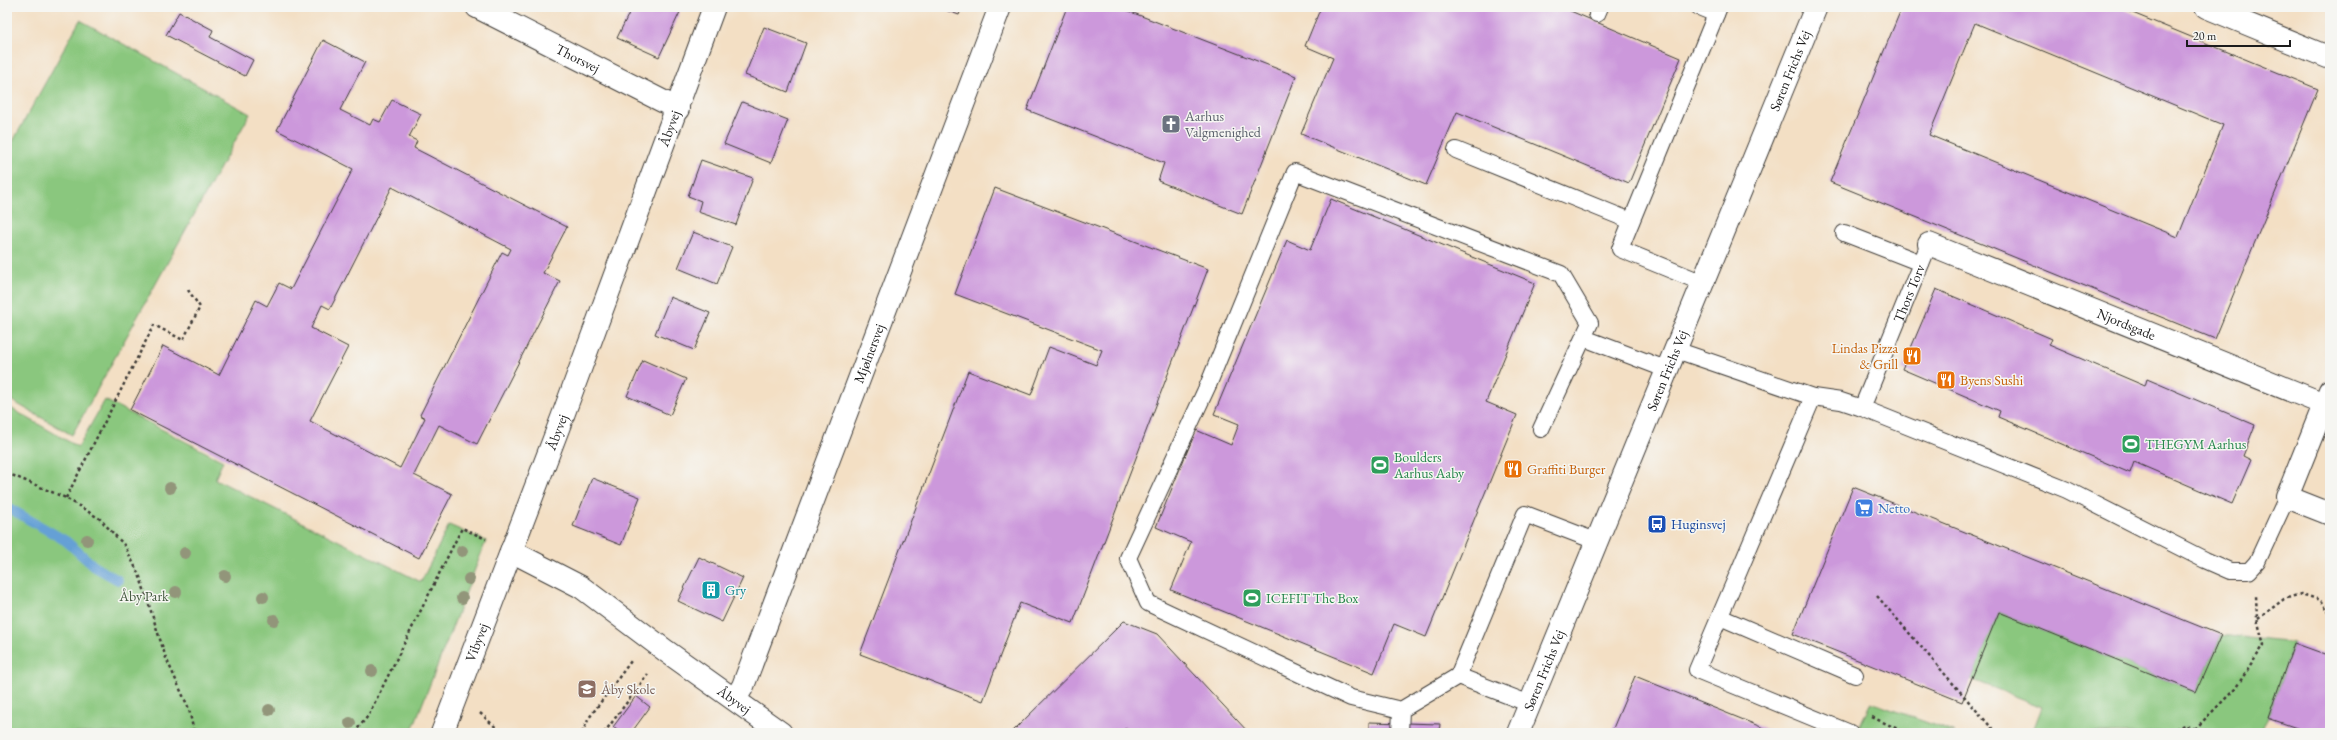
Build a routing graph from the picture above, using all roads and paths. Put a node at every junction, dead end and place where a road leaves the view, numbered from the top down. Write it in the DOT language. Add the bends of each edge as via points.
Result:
graph roads {
  1 [pos="477,7"];
  2 [pos="714,7"];
  3 [pos="1000,7"];
  4 [pos="1699,7"];
  5 [pos="1816,7"];
  6 [pos="2206,7"];
  7 [pos="1717,10"];
  8 [pos="2330,58"];
  9 [pos="678,109"];
  10 [pos="1456,150"];
  11 [pos="1631,221"];
  12 [pos="1844,233"];
  13 [pos="1925,253"];
  14 [pos="1703,283"];
  15 [pos="188,290"];
  16 [pos="1584,338"];
  17 [pos="1676,350"];
  18 [pos="1668,370"];
  19 [pos="1813,397"];
  20 [pos="2327,397"];
  21 [pos="1862,408"];
  22 [pos="1540,429"];
  23 [pos="7,473"];
  24 [pos="2287,497"];
  25 [pos="66,498"];
  26 [pos="2330,514"];
  27 [pos="1598,542"];
  28 [pos="511,551"];
  29 [pos="2249,571"];
  30 [pos="1877,596"];
  31 [pos="2330,614"];
  32 [pos="1720,617"];
  33 [pos="2257,619"];
  34 [pos="648,638"];
  35 [pos="666,651"];
  36 [pos="1854,675"];
  37 [pos="1458,676"];
  38 [pos="735,698"];
  39 [pos="1530,704"];
  40 [pos="1401,710"];
  41 [pos="1864,714"];
  42 [pos="2195,729"];
  43 [pos="194,733"];
  44 [pos="354,733"];
  45 [pos="442,733"];
  46 [pos="582,733"];
  47 [pos="604,733"];
  48 [pos="781,733"];
  49 [pos="1400,733"];
  50 [pos="1518,733"];
  51 [pos="1850,733"];
  52 [pos="1906,733"];
  53 [pos="1996,733"];
  54 [pos="2164,733"];
  55 [pos="2197,733"];
  1 -- 9 [label="street, Thorsvej"];
  2 -- 9 [label="street, Åbyvej"];
  3 -- 38 [label="street, Mjølnersvej" via="743,686"];
  4 -- 7 [label="lane"];
  5 -- 14 [label="street, Søren Frichs Vej"];
  6 -- 8 [label="street"];
  7 -- 11 [label="lane"];
  9 -- 28 [label="street, Åbyvej"];
  10 -- 11 [label="lane"];
  11 -- 14 [label="lane" via="1620,249"];
  12 -- 13 [label="lane"];
  13 -- 20 [label="street, Njordsgade"];
  13 -- 21 [label="lane, Thors Torv"];
  14 -- 17 [label="street, Søren Frichs Vej"];
  15 -- 25 [label="path" via="200,308 183,340 154,325"];
  16 -- 18 [label="lane"];
  16 -- 22 [label="lane"];
  16 -- 40 [label="lane" via="1590,323 1561,274 1295,172 1209,383 1128,558 1148,603 1352,698"];
  17 -- 18 [label="street, Søren Frichs Vej"];
  17 -- 19 [label="lane"];
  18 -- 27 [label="street, Søren Frichs Vej"];
  19 -- 21 [label="lane" via="1841,400"];
  19 -- 32 [label="lane"];
  20 -- 24 [label="street"];
  21 -- 29 [label="lane" via="2067,490 2205,560 2230,570"];
  23 -- 25 [label="path"];
  24 -- 26 [label="street"];
  24 -- 29 [label="lane" via="2257,562"];
  25 -- 43 [label="path" via="100,519 125,546 140,576 166,658 189,709"];
  27 -- 37 [label="lane" via="1525,514"];
  27 -- 39 [label="street, Søren Frichs Vej"];
  28 -- 34 [label="street, Åbyvej" via="581,587"];
  28 -- 44 [label="path" via="462,528 368,716"];
  28 -- 45 [label="street, Vibyvej"];
  29 -- 33 [label="path" via="2255,585"];
  30 -- 53 [label="path"];
  31 -- 33 [label="path" via="2321,600 2301,594 2284,599"];
  32 -- 36 [label="lane"];
  32 -- 51 [label="lane" via="1698,670"];
  33 -- 42 [label="path" via="2264,645 2235,689"];
  34 -- 35 [label="street, Åbyvej"];
  34 -- 46 [label="path" via="589,718"];
  35 -- 38 [label="street, Åbyvej"];
  35 -- 47 [label="path"];
  37 -- 39 [label="lane"];
  37 -- 40 [label="lane"];
  38 -- 48 [label="street, Åbyvej"];
  39 -- 50 [label="street, Søren Frichs Vej"];
  40 -- 49 [label="lane"];
  41 -- 52 [label="path"];
  42 -- 54 [label="path" via="2184,725"];
  42 -- 55 [label="path"];
}
